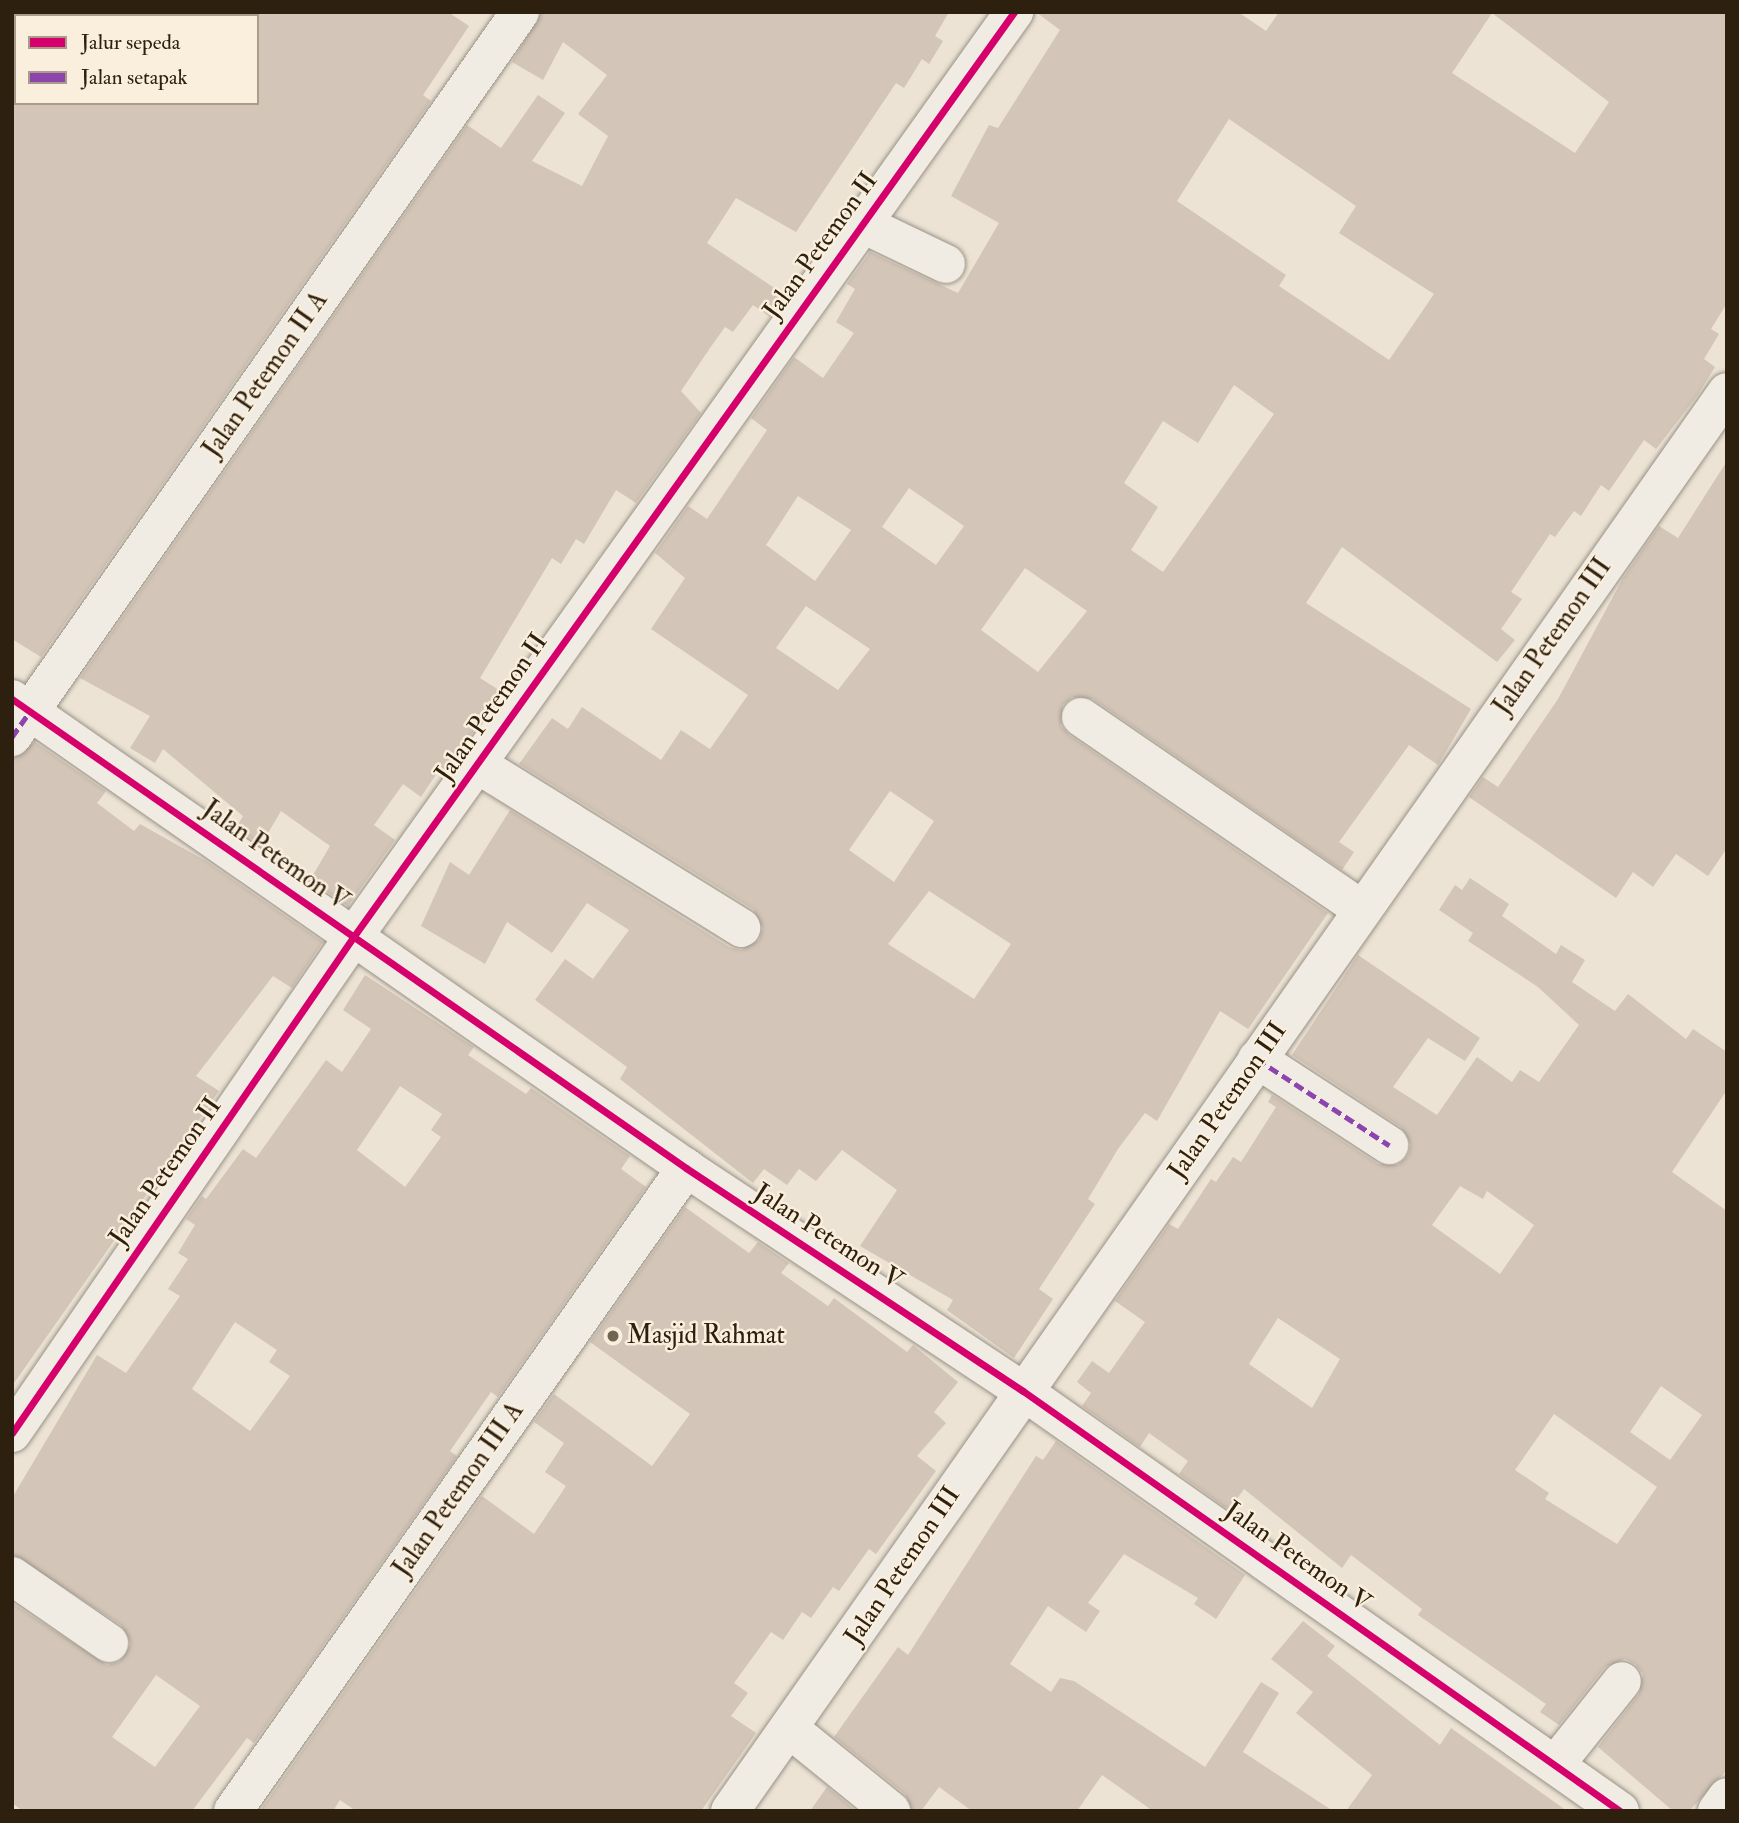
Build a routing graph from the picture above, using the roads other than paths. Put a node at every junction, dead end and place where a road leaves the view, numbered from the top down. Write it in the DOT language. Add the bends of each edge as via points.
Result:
graph roads {
  1 [pos="520,12"];
  2 [pos="1014,12"];
  3 [pos="863,224"];
  4 [pos="946,264"];
  5 [pos="1727,392"];
  6 [pos="18,715"];
  7 [pos="1081,717"];
  8 [pos="477,764"];
  9 [pos="1361,909"];
  10 [pos="741,928"];
  11 [pos="354,936"];
  12 [pos="1257,1059"];
  13 [pos="1389,1145"];
  14 [pos="686,1168"];
  15 [pos="1023,1391"];
  16 [pos="12,1433"];
  17 [pos="12,1576"];
  18 [pos="109,1643"];
  19 [pos="1622,1681"];
  20 [pos="792,1730"];
  21 [pos="1555,1765"];
  22 [pos="1727,1797"];
  23 [pos="233,1811"];
  24 [pos="730,1811"];
  25 [pos="891,1811"];
  26 [pos="1620,1811"];
  27 [pos="1717,1811"];
  1 -- 6 [label="street, Jalan Petemon II A"];
  2 -- 3 [label="street, Jalan Petemon II"];
  3 -- 4 [label="street"];
  3 -- 8 [label="street, Jalan Petemon II"];
  5 -- 9 [label="street, Jalan Petemon III"];
  6 -- 11 [label="street, Jalan Petemon V"];
  7 -- 9 [label="street"];
  8 -- 10 [label="street"];
  8 -- 11 [label="street, Jalan Petemon II"];
  9 -- 12 [label="street, Jalan Petemon III"];
  11 -- 14 [label="street, Jalan Petemon V"];
  11 -- 16 [label="street, Jalan Petemon II"];
  12 -- 13 [label="street"];
  12 -- 15 [label="street, Jalan Petemon III"];
  14 -- 15 [label="street, Jalan Petemon V"];
  14 -- 23 [label="street, Jalan Petemon III A"];
  15 -- 20 [label="street, Jalan Petemon III"];
  15 -- 21 [label="street, Jalan Petemon V"];
  17 -- 18 [label="street"];
  19 -- 21 [label="street"];
  20 -- 24 [label="street, Jalan Petemon III"];
  20 -- 25 [label="street"];
  21 -- 26 [label="street, Jalan Petemon V"];
  22 -- 27 [label="street"];
}
